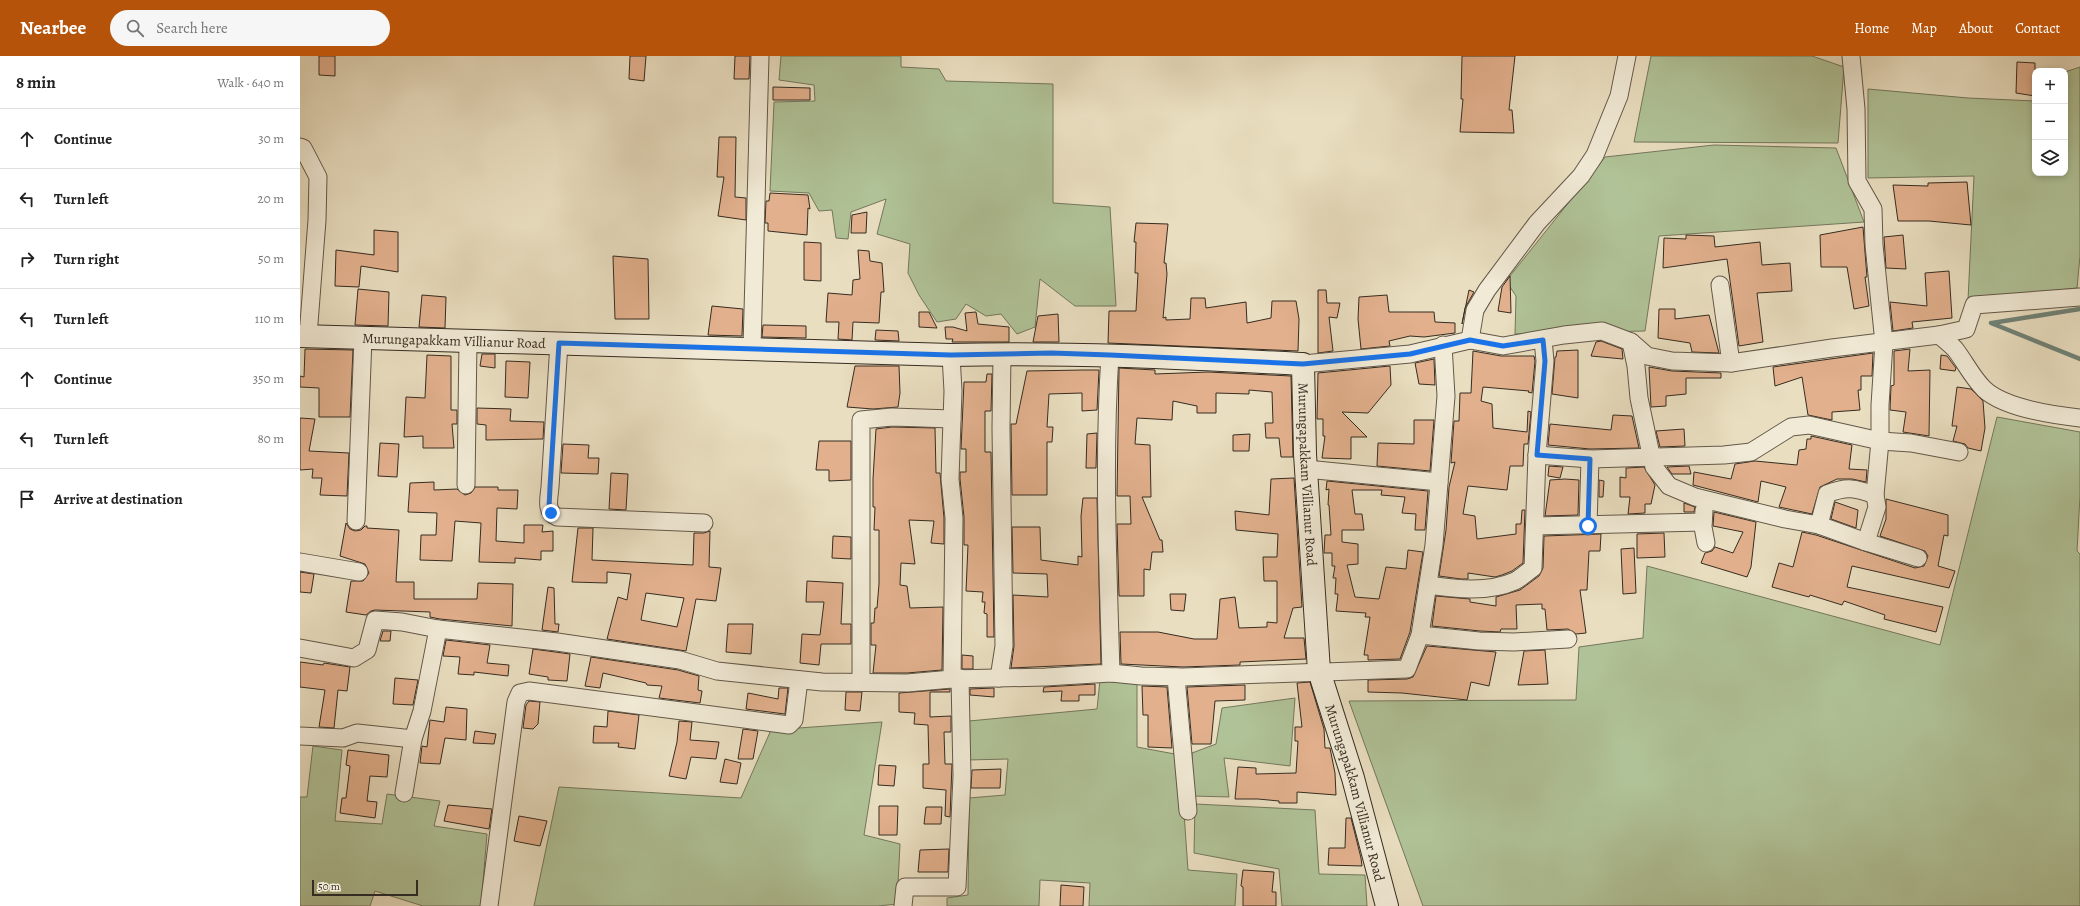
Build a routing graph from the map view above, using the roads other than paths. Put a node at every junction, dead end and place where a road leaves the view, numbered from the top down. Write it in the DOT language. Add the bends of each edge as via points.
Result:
graph roads {
  1 [pos="760,56"];
  2 [pos="1627,56"];
  3 [pos="1851,56"];
  4 [pos="300,147"];
  5 [pos="1720,285"];
  6 [pos="2080,297"];
  7 [pos="1939,335"];
  8 [pos="304,336"];
  9 [pos="363,338"];
  10 [pos="1470,340"];
  11 [pos="1543,340"];
  12 [pos="468,341"];
  13 [pos="1631,342"];
  14 [pos="559,343"];
  15 [pos="1884,343"];
  16 [pos="1443,345"];
  17 [pos="752,348"];
  18 [pos="1002,354"];
  19 [pos="951,355"];
  20 [pos="1110,355"];
  21 [pos="1731,363"];
  22 [pos="1303,364"];
  23 [pos="2080,418"];
  24 [pos="952,419"];
  25 [pos="1880,441"];
  26 [pos="1959,452"];
  27 [pos="1537,455"];
  28 [pos="1652,457"];
  29 [pos="1590,459"];
  30 [pos="1306,469"];
  31 [pos="1440,482"];
  32 [pos="466,485"];
  33 [pos="1875,495"];
  34 [pos="1704,500"];
  35 [pos="356,521"];
  36 [pos="1703,522"];
  37 [pos="704,523"];
  38 [pos="1819,525"];
  39 [pos="1535,526"];
  40 [pos="1588,526"];
  41 [pos="1866,542"];
  42 [pos="1706,543"];
  43 [pos="1918,558"];
  44 [pos="300,562"];
  45 [pos="359,572"];
  46 [pos="1428,585"];
  47 [pos="438,629"];
  48 [pos="1420,635"];
  49 [pos="1568,639"];
  50 [pos="300,648"];
  51 [pos="1319,671"];
  52 [pos="1111,673"];
  53 [pos="1176,677"];
  54 [pos="956,678"];
  55 [pos="999,678"];
  56 [pos="799,680"];
  57 [pos="861,681"];
  58 [pos="300,736"];
  59 [pos="413,739"];
  60 [pos="404,793"];
  61 [pos="1188,811"];
  62 [pos="489,906"];
  63 [pos="902,906"];
  64 [pos="1387,906"];
  1 -- 17 [label="street"];
  2 -- 10 [label="street" via="1619,96 1595,155 1581,176 1528,235 1486,290 1475,310"];
  3 -- 15 [label="street" via="1856,109 1857,181 1873,209"];
  4 -- 8 [label="street" via="303,148 318,177 317,220"];
  5 -- 21 [label="street"];
  6 -- 7 [label="street" via="1974,305 1966,329"];
  7 -- 15 [label="street"];
  7 -- 23 [label="street" via="1954,348 1985,390 2012,404 2052,415"];
  8 -- 9 [label="main road, Murungapakkam Villianur Road"];
  9 -- 12 [label="main road, Murungapakkam Villianur Road"];
  9 -- 35 [label="street"];
  10 -- 11 [label="street" via="1503,346"];
  10 -- 16 [label="street"];
  11 -- 13 [label="street" via="1602,331"];
  11 -- 27 [label="street" via="1545,361"];
  12 -- 14 [label="main road, Murungapakkam Villianur Road"];
  12 -- 32 [label="street"];
  13 -- 21 [label="street" via="1647,356 1672,361"];
  13 -- 28 [label="street" via="1639,398"];
  14 -- 17 [label="main road, Murungapakkam Villianur Road"];
  14 -- 37 [label="street" via="549,507 551,513 557,517"];
  15 -- 21 [label="street"];
  15 -- 25 [label="street"];
  16 -- 22 [label="street" via="1410,354"];
  16 -- 31 [label="street" via="1446,396"];
  17 -- 19 [label="main road, Murungapakkam Villianur Road"];
  18 -- 19 [label="main road, Murungapakkam Villianur Road"];
  18 -- 20 [label="main road, Murungapakkam Villianur Road"];
  18 -- 55 [label="street" via="1004,646"];
  19 -- 24 [label="street"];
  20 -- 22 [label="main road, Murungapakkam Villianur Road"];
  20 -- 52 [label="street" via="1105,515"];
  22 -- 30 [label="main road, Murungapakkam Villianur Road"];
  24 -- 54 [label="street" via="950,479 954,518"];
  24 -- 57 [label="street" via="892,417 861,420"];
  25 -- 26 [label="street" via="1911,443"];
  25 -- 28 [label="street" via="1809,425 1792,427 1751,452"];
  25 -- 33 [label="street"];
  27 -- 29 [label="street"];
  27 -- 39 [label="street"];
  28 -- 29 [label="street"];
  28 -- 34 [label="street" via="1654,467 1669,486"];
  29 -- 40 [label="street"];
  30 -- 31 [label="street"];
  30 -- 51 [label="main road, Murungapakkam Villianur Road"];
  31 -- 46 [label="street"];
  33 -- 38 [label="street" via="1842,488 1827,494"];
  33 -- 41 [label="street" via="1878,507"];
  34 -- 36 [label="street"];
  34 -- 38 [label="street"];
  36 -- 40 [label="street"];
  36 -- 42 [label="street"];
  38 -- 41 [label="street"];
  39 -- 40 [label="street"];
  39 -- 46 [label="street" via="1533,568 1515,581 1484,589"];
  41 -- 43 [label="street"];
  44 -- 45 [label="street"];
  46 -- 48 [label="street"];
  47 -- 50 [label="street" via="375,620 367,650 354,658"];
  47 -- 56 [label="street" via="490,633 638,653 680,660 717,671"];
  47 -- 59 [label="street" via="422,711"];
  48 -- 49 [label="street" via="1514,642"];
  48 -- 51 [label="street" via="1407,669"];
  51 -- 53 [label="street"];
  51 -- 64 [label="main road, Murungapakkam Villianur Road" via="1353,778"];
  52 -- 53 [label="street"];
  52 -- 55 [label="street"];
  53 -- 61 [label="street"];
  54 -- 55 [label="street"];
  54 -- 57 [label="street" via="907,683"];
  54 -- 63 [label="street" via="962,776 957,886 904,887"];
  56 -- 57 [label="street"];
  56 -- 62 [label="street" via="794,720 789,725 529,691 520,693 516,702"];
  58 -- 59 [label="street" via="343,738 357,733"];
  59 -- 60 [label="street"];
}
